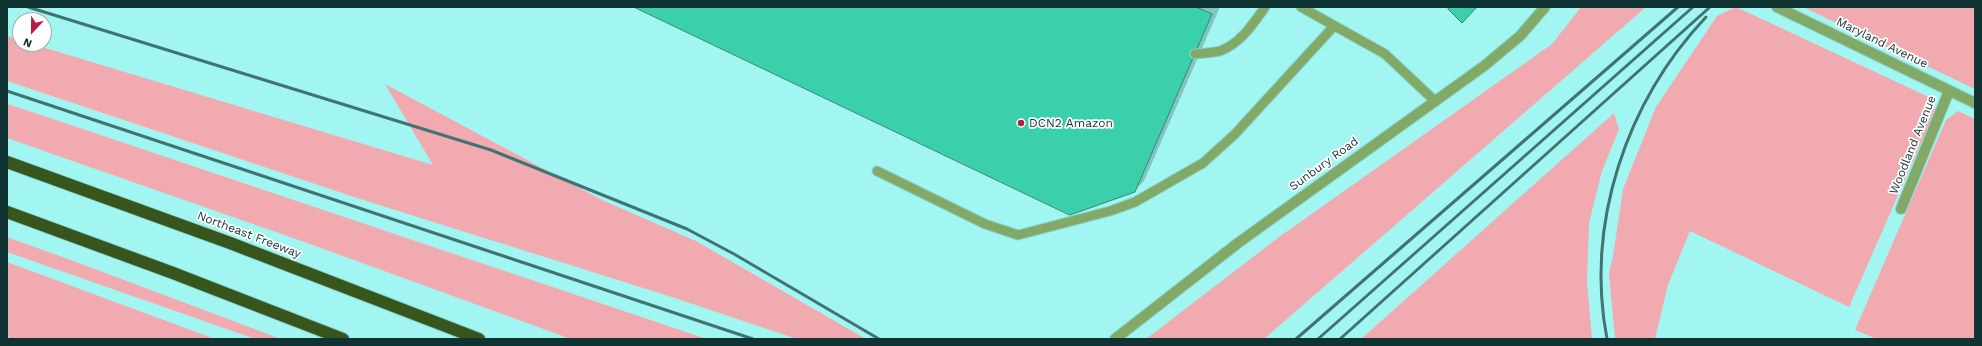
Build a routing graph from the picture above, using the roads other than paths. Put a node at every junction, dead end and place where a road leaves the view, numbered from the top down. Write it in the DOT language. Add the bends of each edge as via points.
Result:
graph roads {
  1 [pos="1264,7"];
  2 [pos="1301,7"];
  3 [pos="1545,7"];
  4 [pos="1777,7"];
  5 [pos="1334,26"];
  6 [pos="1195,54"];
  7 [pos="1949,91"];
  8 [pos="1435,102"];
  9 [pos="1975,103"];
  10 [pos="7,162"];
  11 [pos="877,171"];
  12 [pos="1901,209"];
  13 [pos="7,212"];
  14 [pos="343,339"];
  15 [pos="479,339"];
  16 [pos="1115,339"];
  1 -- 6 [label="lane" via="1253,25 1237,42 1220,51"];
  2 -- 5 [label="lane"];
  3 -- 8 [label="street, Sunbury Road" via="1520,36"];
  4 -- 7 [label="street, Maryland Avenue"];
  5 -- 8 [label="lane" via="1385,54"];
  5 -- 11 [label="lane" via="1235,134 1203,163 1135,202 1110,211 1018,235 985,224"];
  7 -- 9 [label="street, Maryland Avenue"];
  7 -- 12 [label="street, Woodland Avenue"];
  8 -- 16 [label="street, Sunbury Road" via="1238,243"];
  10 -- 15 [label="highway, Northeast Freeway" via="230,243"];
  13 -- 14 [label="highway"];
}
